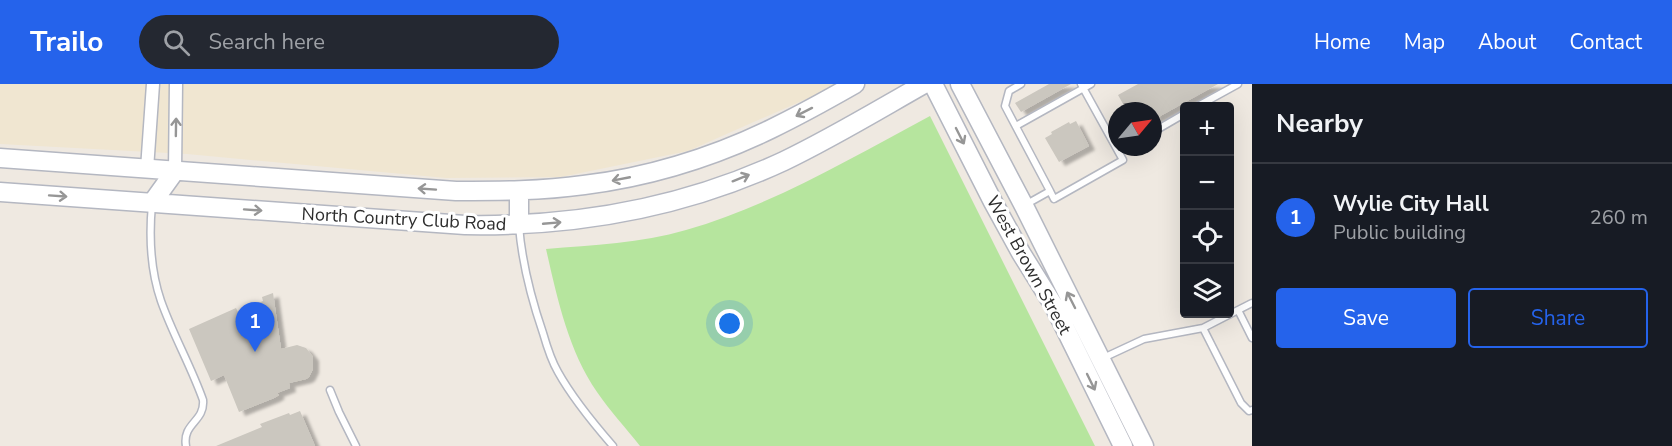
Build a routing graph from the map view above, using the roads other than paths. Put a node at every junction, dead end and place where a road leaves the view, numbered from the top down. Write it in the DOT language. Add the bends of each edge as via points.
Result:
graph roads {
  1 [pos="153,84"];
  2 [pos="176,84"];
  3 [pos="855,84"];
  4 [pos="924,84"];
  5 [pos="933,84"];
  6 [pos="960,84"];
  7 [pos="1021,84"];
  8 [pos="1090,84"];
  9 [pos="1238,84"];
  10 [pos="1082,86"];
  11 [pos="1205,102"];
  12 [pos="1180,117"];
  13 [pos="1016,126"];
  14 [pos="1162,127"];
  15 [pos="1108,132"];
  16 [pos="1121,156"];
  17 [pos="0,158"];
  18 [pos="147,169"];
  19 [pos="175,171"];
  20 [pos="519,191"];
  21 [pos="1050,191"];
  22 [pos="0,192"];
  23 [pos="152,203"];
  24 [pos="1024,206"];
  25 [pos="519,225"];
  26 [pos="1252,303"];
  27 [pos="1053,306"];
  28 [pos="1238,310"];
  29 [pos="1203,328"];
  30 [pos="1252,338"];
  31 [pos="1101,360"];
  32 [pos="330,390"];
  33 [pos="1252,410"];
  34 [pos="186,446"];
  35 [pos="356,446"];
  36 [pos="613,446"];
  37 [pos="1123,446"];
  38 [pos="1144,446"];
  1 -- 18 [label="street"];
  19 -- 2 [label="street, one-way"];
  3 -- 20 [label="main road, North Country Club Road, one-way" via="771,129 668,167 586,185"];
  25 -- 4 [label="main road, North Country Club Road, one-way" via="622,213 718,187 784,161"];
  5 -- 27 [label="main road, West Brown Street, one-way" via="993,202"];
  6 -- 24 [label="main road, West Brown Street"];
  7 -- 13 [label="lane" via="1009,91 1005,106"];
  8 -- 10 [label="lane"];
  9 -- 11 [label="lane"];
  10 -- 13 [label="lane"];
  10 -- 15 [label="lane"];
  12 -- 14 [label="lane"];
  13 -- 21 [label="lane"];
  16 -- 21 [label="lane" via="1123,160 1054,199"];
  17 -- 18 [label="main road, North Country Club Road"];
  18 -- 19 [label="main road, North Country Club Road"];
  18 -- 23 [label="main road"];
  20 -- 19 [label="main road, North Country Club Road, one-way" via="456,191"];
  19 -- 23 [label="main road"];
  20 -- 25 [label="main road"];
  21 -- 24 [label="lane"];
  22 -- 23 [label="main road, North Country Club Road, one-way"];
  23 -- 25 [label="main road, North Country Club Road, one-way" via="437,224"];
  23 -- 34 [label="lane" via="151,246 157,288 202,400 200,417 186,433"];
  31 -- 24 [label="main road, West Brown Street, one-way"];
  25 -- 36 [label="lane" via="529,288 551,356 566,386"];
  26 -- 28 [label="lane"];
  27 -- 31 [label="main road" via="1088,354"];
  27 -- 37 [label="main road, West Brown Street, one-way"];
  28 -- 29 [label="lane"];
  28 -- 30 [label="lane"];
  29 -- 31 [label="lane" via="1144,339"];
  29 -- 33 [label="lane" via="1241,403"];
  31 -- 38 [label="main road, West Brown Street"];
  32 -- 35 [label="lane"];
}
